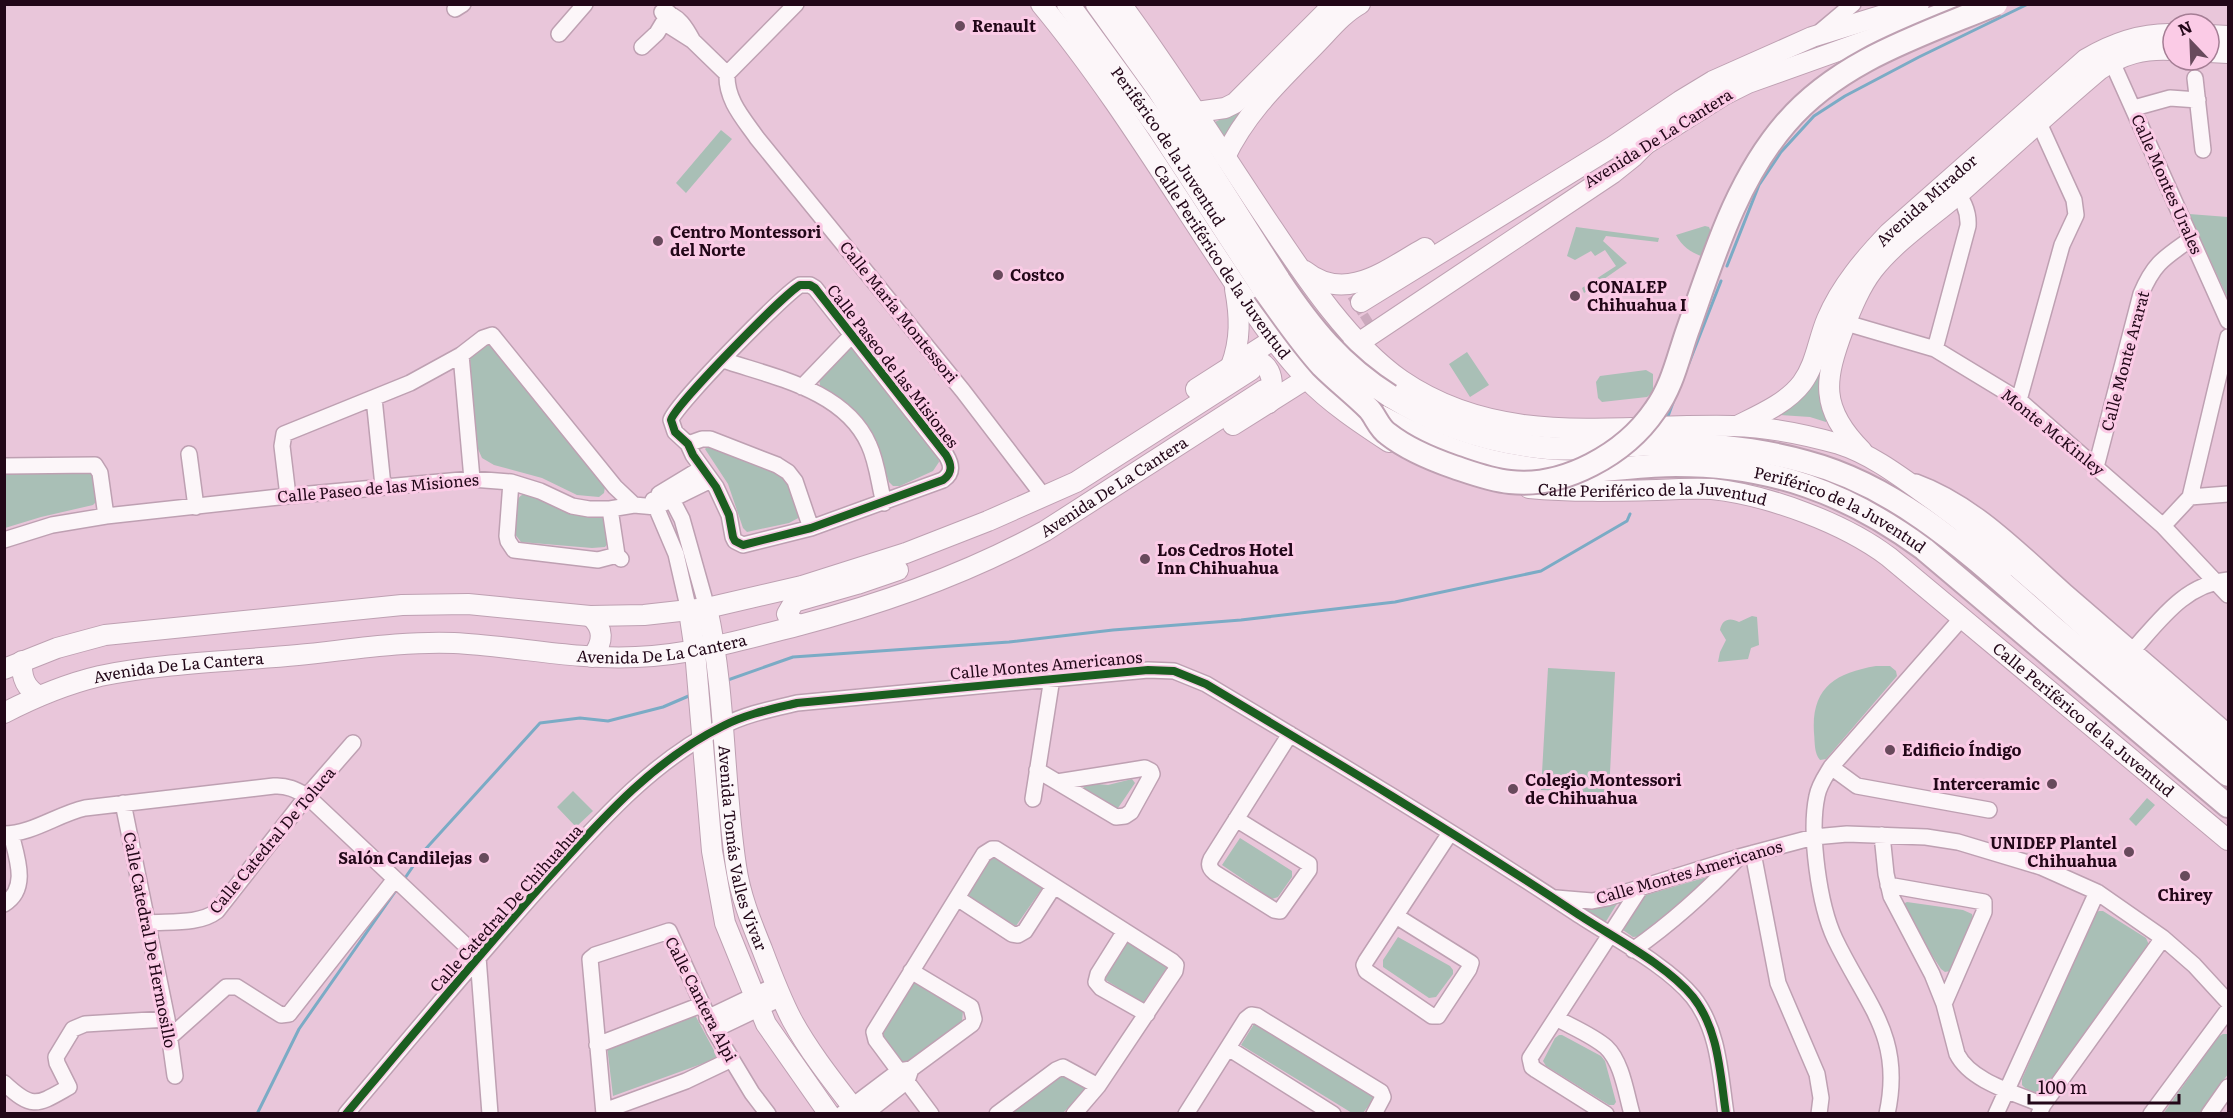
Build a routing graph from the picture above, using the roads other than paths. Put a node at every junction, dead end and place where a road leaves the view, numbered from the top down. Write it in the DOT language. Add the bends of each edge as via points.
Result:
graph roads {
  1 [pos="585,4"];
  2 [pos="796,4"];
  3 [pos="1041,4"];
  4 [pos="1068,4"];
  5 [pos="1097,4"];
  6 [pos="1121,4"];
  7 [pos="1334,4"];
  8 [pos="1360,4"];
  9 [pos="1853,4"];
  10 [pos="1920,4"];
  11 [pos="1969,4"];
  12 [pos="1996,4"];
  13 [pos="662,12"];
  14 [pos="1869,12"];
  15 [pos="559,34"];
  16 [pos="1812,37"];
  17 [pos="2161,43"];
  18 [pos="642,47"];
  19 [pos="2109,54"];
  20 [pos="727,74"];
  21 [pos="2195,78"];
  22 [pos="1253,98"];
  23 [pos="2198,100"];
  24 [pos="2134,108"];
  25 [pos="1197,112"];
  26 [pos="2034,116"];
  27 [pos="1612,147"];
  28 [pos="2203,150"];
  29 [pos="1225,157"];
  30 [pos="1953,188"];
  31 [pos="2191,239"];
  32 [pos="1302,272"];
  33 [pos="1233,281"];
  34 [pos="1264,291"];
  35 [pos="1360,302"];
  36 [pos="1339,319"];
  37 [pos="1837,320"];
  38 [pos="2229,321"];
  39 [pos="1381,322"];
  40 [pos="851,336"];
  41 [pos="2229,337"];
  42 [pos="1274,338"];
  43 [pos="1360,342"];
  44 [pos="1935,349"];
  45 [pos="461,355"];
  46 [pos="723,360"];
  47 [pos="1241,365"];
  48 [pos="1385,367"];
  49 [pos="1307,379"];
  50 [pos="802,387"];
  51 [pos="1390,396"];
  52 [pos="1270,397"];
  53 [pos="374,398"];
  54 [pos="2019,400"];
  55 [pos="1333,401"];
  56 [pos="1370,411"];
  57 [pos="1736,426"];
  58 [pos="688,444"];
  59 [pos="189,454"];
  60 [pos="1867,456"];
  61 [pos="4,466"];
  62 [pos="2096,466"];
  63 [pos="707,474"];
  64 [pos="1900,476"];
  65 [pos="472,479"];
  66 [pos="511,482"];
  67 [pos="383,486"];
  68 [pos="1038,489"];
  69 [pos="2229,494"];
  70 [pos="288,495"];
  71 [pos="669,495"];
  72 [pos="2190,497"];
  73 [pos="647,503"];
  74 [pos="884,503"];
  75 [pos="196,507"];
  76 [pos="610,509"];
  77 [pos="1012,511"];
  78 [pos="106,516"];
  79 [pos="1964,522"];
  80 [pos="2163,526"];
  81 [pos="811,528"];
  82 [pos="961,532"];
  83 [pos="4,540"];
  84 [pos="689,541"];
  85 [pos="673,544"];
  86 [pos="2221,580"];
  87 [pos="2059,595"];
  88 [pos="2229,595"];
  89 [pos="698,609"];
  90 [pos="590,616"];
  91 [pos="1961,619"];
  92 [pos="799,625"];
  93 [pos="2133,650"];
  94 [pos="717,655"];
  95 [pos="592,657"];
  96 [pos="696,659"];
  97 [pos="13,665"];
  98 [pos="2101,667"];
  99 [pos="1052,678"];
  100 [pos="39,696"];
  101 [pos="4,713"];
  102 [pos="722,717"];
  103 [pos="2229,732"];
  104 [pos="1290,734"];
  105 [pos="703,738"];
  106 [pos="353,742"];
  107 [pos="2229,752"];
  108 [pos="1831,768"];
  109 [pos="1037,770"];
  110 [pos="2229,775"];
  111 [pos="1057,782"];
  112 [pos="307,796"];
  113 [pos="1032,799"];
  114 [pos="123,803"];
  115 [pos="2229,806"];
  116 [pos="1989,810"];
  117 [pos="1236,819"];
  118 [pos="1450,833"];
  119 [pos="8,834"];
  120 [pos="1882,835"];
  121 [pos="1814,837"];
  122 [pos="2229,840"];
  123 [pos="1746,855"];
  124 [pos="395,879"];
  125 [pos="1888,885"];
  126 [pos="1054,886"];
  127 [pos="1641,887"];
  128 [pos="2097,892"];
  129 [pos="957,898"];
  130 [pos="1552,898"];
  131 [pos="4,904"];
  132 [pos="1396,916"];
  133 [pos="147,923"];
  134 [pos="1125,931"];
  135 [pos="1609,935"];
  136 [pos="2163,938"];
  137 [pos="1633,950"];
  138 [pos="478,957"];
  139 [pos="911,971"];
  140 [pos="778,992"];
  141 [pos="2229,1002"];
  142 [pos="1944,1004"];
  143 [pos="749,1006"];
  144 [pos="2229,1010"];
  145 [pos="1147,1014"];
  146 [pos="707,1017"];
  147 [pos="1556,1018"];
  148 [pos="167,1019"];
  149 [pos="170,1037"];
  150 [pos="597,1045"];
  151 [pos="1228,1048"];
  152 [pos="730,1060"];
  153 [pos="906,1074"];
  154 [pos="175,1076"];
  155 [pos="4,1083"];
  156 [pos="1098,1086"];
  157 [pos="2229,1087"];
  158 [pos="2007,1090"];
  159 [pos="2041,1109"];
  160 [pos="604,1112"];
  161 [pos="854,1112"];
  162 [pos="346,1113"];
  163 [pos="490,1113"];
  164 [pos="768,1113"];
  165 [pos="829,1113"];
  166 [pos="931,1113"];
  167 [pos="997,1113"];
  168 [pos="1074,1113"];
  169 [pos="1186,1113"];
  170 [pos="1333,1113"];
  171 [pos="1374,1113"];
  172 [pos="1606,1113"];
  173 [pos="1632,1113"];
  174 [pos="1726,1113"];
  175 [pos="1819,1113"];
  176 [pos="1887,1113"];
  177 [pos="1996,1113"];
  178 [pos="2151,1113"];
  179 [pos="2209,1113"];
  1 -- 15 [label="street"];
  2 -- 20 [label="street"];
  3 -- 33 [label="main road, Calle Periférico de la Juventud" via="1131,125"];
  4 -- 34 [label="highway, Periférico de la Juventud" via="1159,129"];
  5 -- 34 [label="highway, Periférico de la Juventud" via="1158,88"];
  6 -- 25 [label="main road"];
  7 -- 22 [label="main road"];
  8 -- 22 [label="main road"];
  9 -- 16 [label="street"];
  10 -- 14 [label="main road, Avenida De La Cantera"];
  11 -- 39 [label="main road, Avenida De La Cantera" via="1724,95 1646,144 1614,173"];
  12 -- 56 [label="highway, bridge" via="1868,59 1810,98 1787,121 1741,188 1656,410 1609,453 1562,477 1538,482 1488,478 1404,446 1384,432"];
  13 -- 18 [label="street" via="657,33"];
  13 -- 20 [label="street" via="671,27"];
  14 -- 16 [label="main road, Avenida De La Cantera"];
  16 -- 27 [label="main road, Avenida De La Cantera" via="1713,81"];
  17 -- 19 [label="main road, Avenida Mirador"];
  19 -- 24 [label="street, Calle Montes Urales"];
  19 -- 26 [label="main road, Avenida Mirador" via="2099,70"];
  20 -- 68 [label="street, Calle María Montessori" via="727,90 733,104 758,138"];
  21 -- 23 [label="street"];
  22 -- 25 [label="main road"];
  22 -- 29 [label="main road"];
  23 -- 24 [label="street" via="2170,98"];
  23 -- 28 [label="street"];
  24 -- 31 [label="street, Calle Montes Urales"];
  25 -- 29 [label="main road"];
  26 -- 30 [label="main road, Avenida Mirador"];
  26 -- 54 [label="street" via="2074,200 2076,215 2062,245"];
  27 -- 32 [label="main road" via="1580,160 1386,270 1351,285 1325,283"];
  27 -- 35 [label="main road, Avenida De La Cantera"];
  29 -- 32 [label="main road"];
  30 -- 37 [label="main road, Avenida Mirador" via="1874,269"];
  30 -- 44 [label="street" via="1968,213 1968,226"];
  31 -- 38 [label="street, Calle Montes Urales"];
  31 -- 62 [label="street, Calle Monte Ararat" via="2162,259 2150,273 2141,294"];
  32 -- 34 [label="main road" via="1297,296 1280,310 1270,311"];
  32 -- 36 [label="main road"];
  33 -- 34 [label="main road, Calle Periférico de la Juventud"];
  33 -- 47 [label="main road"];
  34 -- 42 [label="main road, Calle Periférico de la Juventud"];
  34 -- 51 [label="highway, Calle Periférico de la Juventud, bridge" via="1366,381"];
  34 -- 56 [label="highway, Calle Periférico de la Juventud, bridge" via="1322,366"];
  36 -- 42 [label="main road" via="1314,320"];
  36 -- 43 [label="main road"];
  37 -- 44 [label="street, Monte McKinley"];
  37 -- 57 [label="main road, Avenida Mirador" via="1802,384 1783,400"];
  37 -- 60 [label="main road, Avenida Mirador" via="1829,397 1846,436"];
  39 -- 43 [label="main road, Avenida De La Cantera"];
  39 -- 48 [label="main road"];
  40 -- 46 [label="street, Calle Paseo de las Misiones" via="815,288 805,285 795,288"];
  40 -- 50 [label="street"];
  40 -- 74 [label="street, Calle Paseo de las Misiones" via="951,465 949,476 943,480"];
  41 -- 72 [label="street"];
  42 -- 47 [label="main road"];
  42 -- 49 [label="main road, Calle Periférico de la Juventud"];
  43 -- 48 [label="main road"];
  43 -- 49 [label="main road, Avenida De La Cantera"];
  44 -- 54 [label="street, Monte McKinley"];
  45 -- 53 [label="street"];
  45 -- 65 [label="street"];
  45 -- 73 [label="street" via="492,335 615,488"];
  46 -- 50 [label="street"];
  46 -- 58 [label="street, Calle Paseo de las Misiones" via="672,414 671,425"];
  47 -- 52 [label="main road" via="1251,358 1267,368 1274,388"];
  47 -- 68 [label="main road"];
  47 -- 77 [label="main road, Avenida De La Cantera" via="1076,482"];
  48 -- 55 [label="main road" via="1369,363 1344,371 1336,380"];
  48 -- 57 [label="main road" via="1457,410 1516,425 1575,429"];
  49 -- 52 [label="main road, Avenida De La Cantera"];
  49 -- 55 [label="main road, Calle Periférico de la Juventud"];
  50 -- 74 [label="street" via="835,406 864,435"];
  51 -- 98 [label="highway, Periférico de la Juventud" via="1455,428 1512,443 1549,448 1703,445 1806,462 1838,472 1869,484 1919,515"];
  52 -- 55 [label="main road"];
  52 -- 92 [label="main road, Avenida De La Cantera" via="1084,516 943,579"];
  53 -- 67 [label="street"];
  53 -- 70 [label="street" via="284,434"];
  54 -- 62 [label="street, Monte McKinley"];
  55 -- 91 [label="main road, Calle Periférico de la Juventud" via="1415,458 1492,483 1558,491 1712,489 1816,517 1874,545"];
  56 -- 115 [label="highway, Periférico de la Juventud" via="1453,451 1513,466 1582,471 1724,466 1831,494 1890,524 1924,549"];
  57 -- 60 [label="main road" via="1809,436"];
  58 -- 63 [label="street, Calle Paseo de las Misiones"];
  58 -- 81 [label="street" via="710,440 782,468 795,481"];
  59 -- 75 [label="street"];
  60 -- 64 [label="main road"];
  61 -- 78 [label="street" via="95,465"];
  62 -- 80 [label="street, Monte McKinley"];
  63 -- 71 [label="street, Calle Paseo de las Misiones"];
  63 -- 81 [label="street, Calle Paseo de las Misiones" via="739,544"];
  64 -- 79 [label="main road"];
  64 -- 87 [label="street" via="1958,502 2012,544"];
  65 -- 66 [label="street, Calle Paseo de las Misiones"];
  65 -- 67 [label="street, Calle Paseo de las Misiones"];
  66 -- 76 [label="street, Calle Paseo de las Misiones" via="572,506"];
  66 -- 76 [label="street" via="507,536 514,550 598,560 619,557"];
  67 -- 70 [label="street, Calle Paseo de las Misiones"];
  68 -- 77 [label="main road"];
  69 -- 72 [label="street"];
  70 -- 75 [label="street, Calle Paseo de las Misiones"];
  71 -- 73 [label="street, Calle Paseo de las Misiones"];
  71 -- 84 [label="street, Avenida Tomás Valles Vivar"];
  72 -- 80 [label="street"];
  73 -- 76 [label="street, Calle Paseo de las Misiones"];
  73 -- 85 [label="street, Avenida Tomás Valles Vivar"];
  74 -- 81 [label="street, Calle Paseo de las Misiones"];
  75 -- 78 [label="street, Calle Paseo de las Misiones"];
  77 -- 82 [label="main road, Avenida De La Cantera"];
  78 -- 83 [label="street, Calle Paseo de las Misiones" via="51,525"];
  79 -- 87 [label="main road"];
  79 -- 98 [label="highway"];
  80 -- 86 [label="street, Monte McKinley"];
  82 -- 89 [label="main road, Avenida De La Cantera" via="906,554 802,586"];
  82 -- 92 [label="main road" via="941,550 914,564 794,602 787,614"];
  84 -- 85 [label="street"];
  84 -- 89 [label="street, Avenida Tomás Valles Vivar"];
  85 -- 89 [label="street, Avenida Tomás Valles Vivar" via="683,580"];
  86 -- 88 [label="street, Monte McKinley"];
  86 -- 93 [label="street" via="2186,594"];
  87 -- 93 [label="street"];
  87 -- 107 [label="main road"];
  89 -- 90 [label="main road, Avenida De La Cantera"];
  89 -- 94 [label="main road, Avenida Tomás Valles Vivar"];
  89 -- 96 [label="main road, Avenida Tomás Valles Vivar"];
  90 -- 95 [label="main road" via="601,631 598,649"];
  90 -- 97 [label="main road, Avenida De La Cantera" via="468,604 402,605 105,635"];
  91 -- 108 [label="street"];
  91 -- 122 [label="main road, Calle Periférico de la Juventud"];
  92 -- 94 [label="main road, Avenida De La Cantera"];
  93 -- 103 [label="street"];
  94 -- 96 [label="main road, Avenida De La Cantera"];
  94 -- 102 [label="main road, Avenida Tomás Valles Vivar"];
  95 -- 96 [label="main road, Avenida De La Cantera"];
  95 -- 100 [label="main road, Avenida De La Cantera" via="455,643 409,644 100,676"];
  96 -- 105 [label="main road, Avenida Tomás Valles Vivar"];
  97 -- 100 [label="main road"];
  98 -- 110 [label="highway, Periférico de la Juventud"];
  99 -- 102 [label="street, Calle Montes Americanos" via="797,703 748,716"];
  99 -- 104 [label="street, Calle Montes Americanos" via="1174,671 1206,684"];
  99 -- 109 [label="street"];
  100 -- 101 [label="main road, Avenida De La Cantera"];
  102 -- 105 [label="street, Calle Montes Americanos"];
  102 -- 140 [label="main road, Avenida Tomás Valles Vivar" via="736,867 750,919"];
  104 -- 117 [label="street"];
  104 -- 118 [label="street, Calle Montes Americanos"];
  105 -- 138 [label="street, Calle Catedral De Chihuahua" via="647,776 615,806"];
  105 -- 143 [label="main road, Avenida Tomás Valles Vivar" via="718,888"];
  106 -- 112 [label="street, Calle Catedral De Toluca"];
  108 -- 116 [label="street" via="1857,786"];
  108 -- 121 [label="street" via="1816,797"];
  109 -- 111 [label="street"];
  109 -- 113 [label="street"];
  111 -- 111 [label="street" via="1120,817 1131,812 1152,774 1145,768"];
  112 -- 114 [label="street" via="282,785"];
  112 -- 124 [label="street"];
  112 -- 133 [label="street, Calle Catedral De Toluca" via="210,917"];
  114 -- 119 [label="street" via="71,811"];
  114 -- 133 [label="street, Calle Catedral De Hermosillo"];
  117 -- 117 [label="street" via="1211,859 1211,870 1280,911 1310,864"];
  118 -- 130 [label="street, Calle Montes Americanos"];
  118 -- 132 [label="street"];
  119 -- 131 [label="street" via="20,876 15,897"];
  120 -- 121 [label="street, Calle Montes Americanos"];
  120 -- 125 [label="street"];
  120 -- 128 [label="street, Calle Montes Americanos" via="1958,842 2041,867"];
  121 -- 123 [label="street, Calle Montes Americanos"];
  121 -- 176 [label="street" via="1830,927 1879,1018 1888,1047 1892,1079"];
  123 -- 127 [label="street, Calle Montes Americanos"];
  123 -- 137 [label="street" via="1667,926"];
  123 -- 175 [label="street" via="1778,982 1820,1086"];
  124 -- 138 [label="street"];
  124 -- 149 [label="street" via="292,1011 284,1016 237,987 226,987"];
  125 -- 142 [label="street" via="1895,907 1925,959"];
  125 -- 142 [label="street" via="1984,902 1984,912"];
  126 -- 129 [label="street" via="1025,931 1018,935"];
  126 -- 129 [label="street" via="992,849 984,854"];
  126 -- 134 [label="street"];
  127 -- 130 [label="street, Calle Montes Americanos" via="1592,901"];
  127 -- 135 [label="street"];
  128 -- 136 [label="street, Calle Montes Americanos"];
  128 -- 158 [label="street"];
  129 -- 139 [label="street"];
  130 -- 135 [label="street"];
  132 -- 132 [label="street" via="1365,969 1432,1016 1438,1016 1471,963"];
  133 -- 148 [label="street, Calle Catedral De Hermosillo"];
  134 -- 145 [label="street" via="1176,965"];
  134 -- 145 [label="street" via="1096,982"];
  135 -- 137 [label="street"];
  135 -- 147 [label="street"];
  136 -- 141 [label="street, Calle Montes Americanos"];
  136 -- 159 [label="street"];
  137 -- 174 [label="street" via="1683,986 1704,1013 1714,1039"];
  138 -- 162 [label="street, Calle Catedral De Chihuahua"];
  138 -- 163 [label="street"];
  139 -- 153 [label="street" via="874,1032 876,1040"];
  139 -- 153 [label="street" via="970,1007 974,1015 972,1024"];
  140 -- 143 [label="street"];
  140 -- 161 [label="main road, Avenida Tomás Valles Vivar" via="806,1042"];
  142 -- 158 [label="street" via="1961,1062 1973,1074"];
  143 -- 146 [label="street"];
  143 -- 165 [label="main road, Avenida Tomás Valles Vivar"];
  144 -- 178 [label="street"];
  145 -- 156 [label="street"];
  146 -- 150 [label="street"];
  146 -- 150 [label="street, Calle Cantera Alpi" via="669,931 590,959"];
  146 -- 152 [label="street, Calle Cantera Alpi"];
  147 -- 172 [label="street" via="1531,1055 1532,1067"];
  147 -- 173 [label="street" via="1611,1053"];
  148 -- 149 [label="street, Calle Catedral De Hermosillo"];
  148 -- 155 [label="street" via="85,1024 73,1029 56,1057 69,1087 37,1103 18,1096"];
  149 -- 154 [label="street, Calle Catedral De Hermosillo"];
  150 -- 160 [label="street, Calle Cantera Alpi"];
  151 -- 169 [label="street"];
  151 -- 170 [label="street"];
  151 -- 171 [label="street" via="1246,1020 1257,1016 1381,1092 1382,1100"];
  152 -- 160 [label="street"];
  152 -- 164 [label="street, Calle Cantera Alpi"];
  153 -- 161 [label="street"];
  153 -- 166 [label="street"];
  156 -- 167 [label="street" via="1063,1066"];
  156 -- 168 [label="street"];
  157 -- 179 [label="street"];
  158 -- 159 [label="street"];
  158 -- 177 [label="street"];
}
